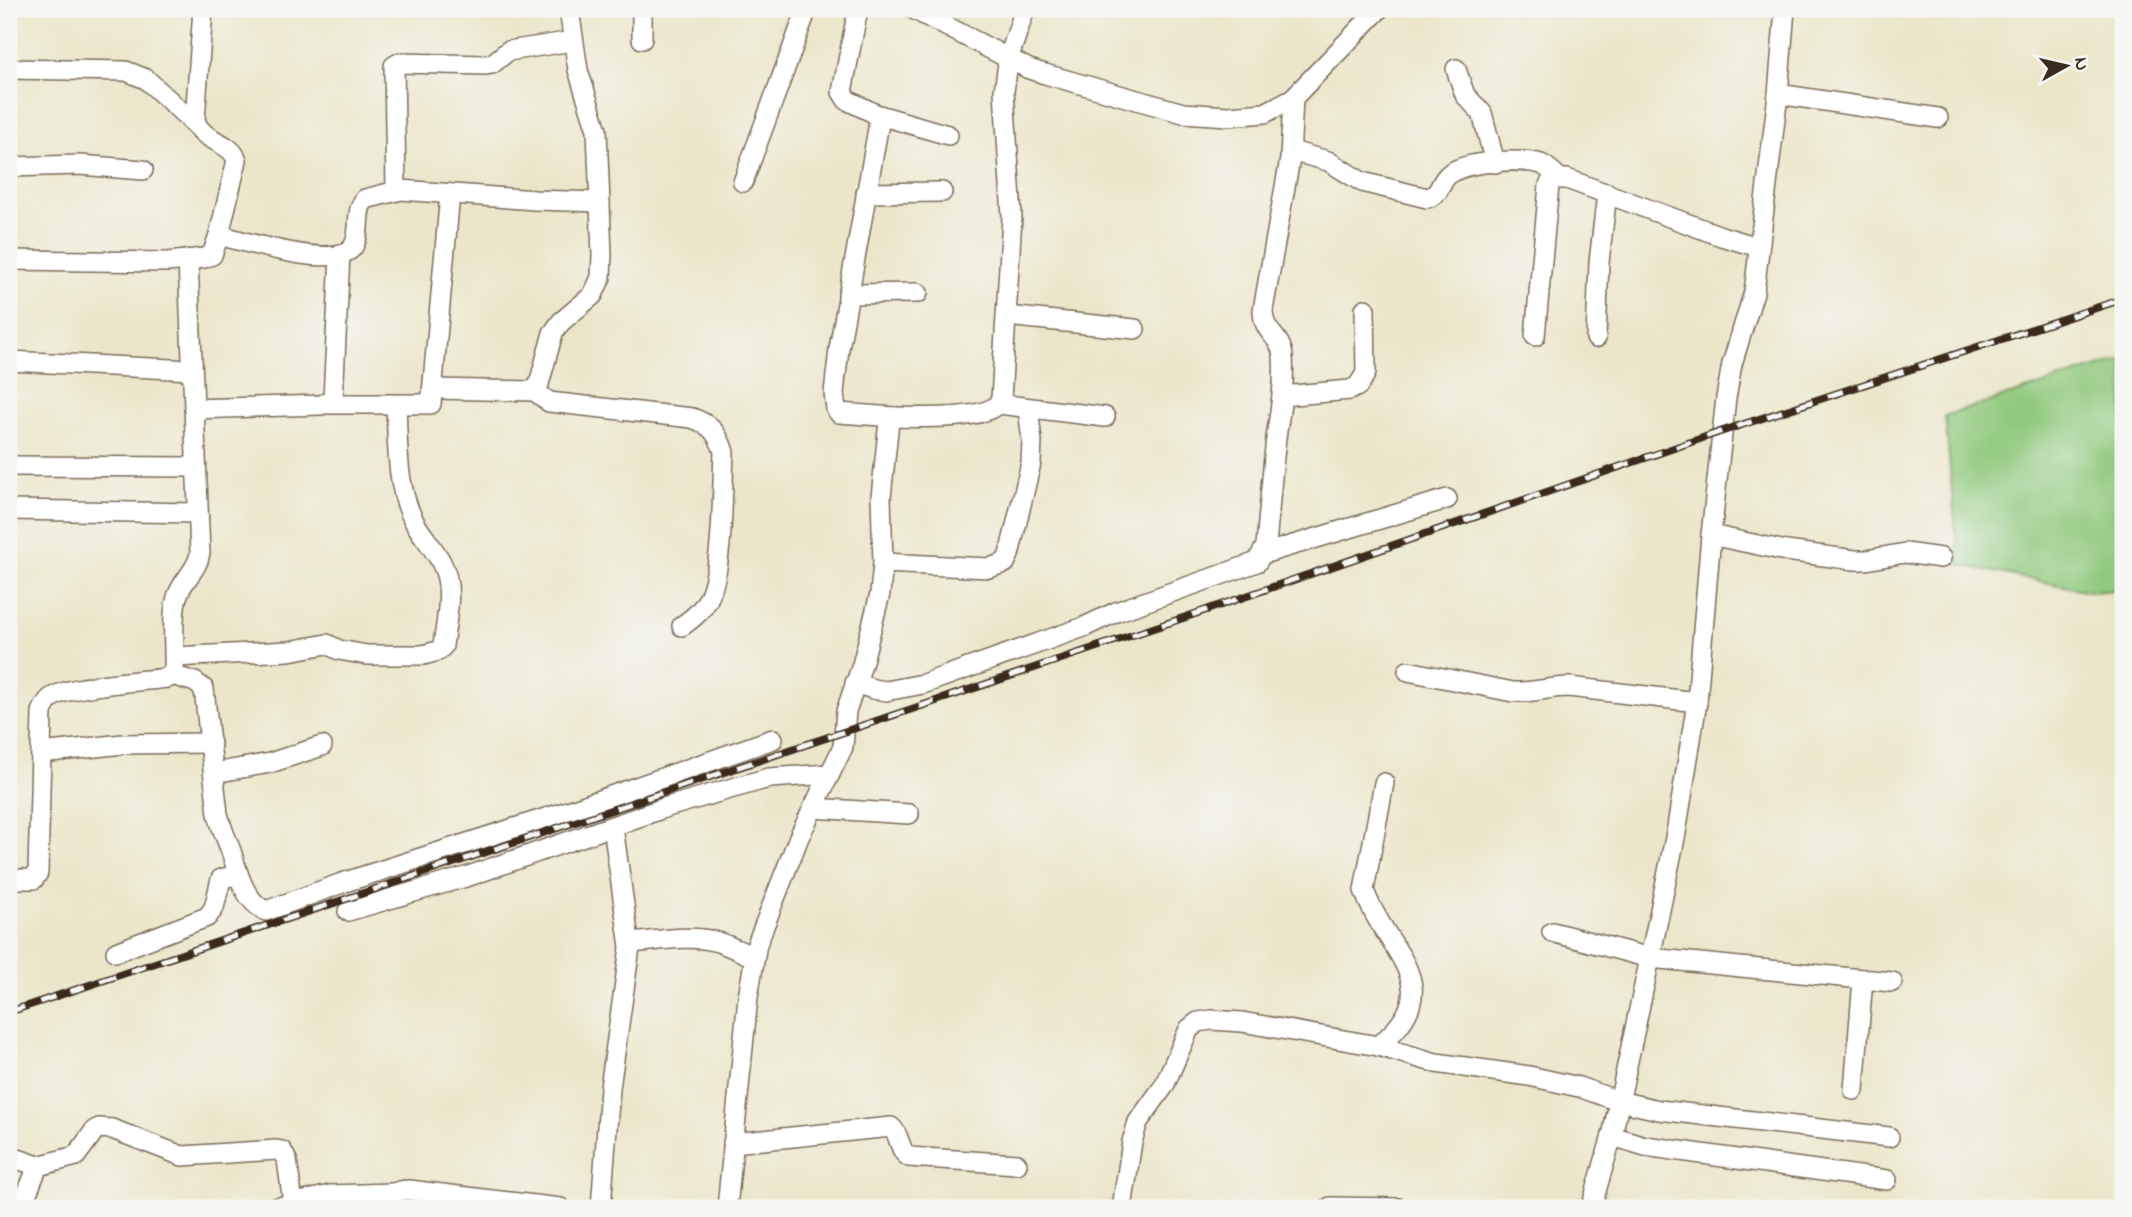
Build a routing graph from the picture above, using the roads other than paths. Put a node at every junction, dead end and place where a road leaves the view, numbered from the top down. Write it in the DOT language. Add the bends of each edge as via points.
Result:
graph roads {
  1 [pos="203,9"];
  2 [pos="569,9"];
  3 [pos="642,9"];
  4 [pos="807,9"];
  5 [pos="858,9"];
  6 [pos="913,9"];
  7 [pos="1025,9"];
  8 [pos="1379,9"];
  9 [pos="1786,9"];
  10 [pos="642,39"];
  11 [pos="573,41"];
  12 [pos="1009,57"];
  13 [pos="9,69"];
  14 [pos="1457,69"];
  15 [pos="1778,94"];
  16 [pos="1293,98"];
  17 [pos="876,114"];
  18 [pos="1938,118"];
  19 [pos="197,126"];
  20 [pos="948,135"];
  21 [pos="1291,151"];
  22 [pos="1495,163"];
  23 [pos="9,167"];
  24 [pos="143,170"];
  25 [pos="1559,178"];
  26 [pos="743,182"];
  27 [pos="396,190"];
  28 [pos="942,192"];
  29 [pos="866,193"];
  30 [pos="1607,193"];
  31 [pos="450,194"];
  32 [pos="600,202"];
  33 [pos="219,235"];
  34 [pos="1758,247"];
  35 [pos="340,254"];
  36 [pos="9,260"];
  37 [pos="188,261"];
  38 [pos="848,293"];
  39 [pos="918,293"];
  40 [pos="1365,309"];
  41 [pos="1007,316"];
  42 [pos="1135,329"];
  43 [pos="1535,336"];
  44 [pos="1596,338"];
  45 [pos="9,361"];
  46 [pos="192,370"];
  47 [pos="434,389"];
  48 [pos="535,391"];
  49 [pos="1282,396"];
  50 [pos="328,404"];
  51 [pos="999,404"];
  52 [pos="396,406"];
  53 [pos="1028,408"];
  54 [pos="194,409"];
  55 [pos="895,417"];
  56 [pos="1105,417"];
  57 [pos="9,466"];
  58 [pos="196,467"];
  59 [pos="1447,499"];
  60 [pos="9,510"];
  61 [pos="197,513"];
  62 [pos="1711,535"];
  63 [pos="1263,554"];
  64 [pos="1941,558"];
  65 [pos="883,563"];
  66 [pos="682,626"];
  67 [pos="173,666"];
  68 [pos="1408,671"];
  69 [pos="855,682"];
  70 [pos="1697,702"];
  71 [pos="773,740"];
  72 [pos="211,743"];
  73 [pos="322,747"];
  74 [pos="41,753"];
  75 [pos="214,773"];
  76 [pos="830,774"];
  77 [pos="1384,783"];
  78 [pos="813,808"];
  79 [pos="909,814"];
  80 [pos="613,827"];
  81 [pos="237,871"];
  82 [pos="9,879"];
  83 [pos="348,911"];
  84 [pos="1552,932"];
  85 [pos="630,943"];
  86 [pos="116,952"];
  87 [pos="754,957"];
  88 [pos="1650,958"];
  89 [pos="1863,979"];
  90 [pos="1892,982"];
  91 [pos="1378,1046"];
  92 [pos="1854,1090"];
  93 [pos="1618,1101"];
  94 [pos="1612,1136"];
  95 [pos="1889,1137"];
  96 [pos="733,1143"];
  97 [pos="9,1156"];
  98 [pos="1017,1164"];
  99 [pos="37,1166"];
  100 [pos="1887,1180"];
  101 [pos="389,1201"];
  102 [pos="284,1205"];
  103 [pos="1330,1207"];
  104 [pos="21,1208"];
  105 [pos="560,1208"];
  106 [pos="601,1208"];
  107 [pos="727,1208"];
  108 [pos="1122,1208"];
  109 [pos="1398,1208"];
  110 [pos="1591,1208"];
  1 -- 19 [label="street"];
  2 -- 11 [label="street"];
  3 -- 10 [label="street"];
  4 -- 26 [label="street"];
  5 -- 17 [label="street" via="842,92 847,100"];
  6 -- 12 [label="street"];
  7 -- 12 [label="street"];
  8 -- 16 [label="street"];
  9 -- 15 [label="street"];
  11 -- 27 [label="street" via="512,50 486,65 394,66"];
  11 -- 32 [label="street" via="597,130"];
  12 -- 16 [label="street" via="1029,69 1183,113 1265,113"];
  12 -- 41 [label="street" via="1003,107 1012,209"];
  13 -- 19 [label="street" via="126,71 146,79"];
  14 -- 22 [label="street" via="1465,94 1482,113"];
  15 -- 18 [label="street"];
  15 -- 34 [label="street"];
  16 -- 21 [label="street"];
  17 -- 20 [label="street"];
  17 -- 29 [label="street" via="879,123"];
  19 -- 33 [label="street" via="237,159"];
  21 -- 22 [label="street" via="1328,161 1362,182 1427,198 1437,194 1455,171"];
  21 -- 49 [label="street" via="1263,310 1266,330 1283,353"];
  22 -- 25 [label="street" via="1541,164"];
  23 -- 24 [label="street" via="79,165"];
  25 -- 30 [label="street"];
  25 -- 43 [label="street" via="1549,185"];
  27 -- 31 [label="street"];
  27 -- 35 [label="street" via="361,203 355,245"];
  28 -- 29 [label="street"];
  29 -- 38 [label="street"];
  30 -- 34 [label="street"];
  30 -- 44 [label="street"];
  31 -- 32 [label="street"];
  31 -- 47 [label="street"];
  32 -- 48 [label="street" via="598,288 553,332"];
  33 -- 35 [label="street" via="302,254"];
  33 -- 37 [label="street" via="212,255"];
  34 -- 62 [label="street" via="1754,292 1731,363"];
  35 -- 50 [label="street" via="334,393"];
  36 -- 37 [label="street"];
  37 -- 46 [label="street"];
  38 -- 39 [label="street"];
  38 -- 55 [label="street" via="835,384 836,409"];
  40 -- 49 [label="street" via="1366,373 1358,386"];
  41 -- 42 [label="street"];
  41 -- 51 [label="street"];
  45 -- 46 [label="street"];
  46 -- 54 [label="street"];
  47 -- 48 [label="street"];
  47 -- 52 [label="street" via="431,404"];
  48 -- 66 [label="street" via="549,402 692,418 712,428 719,439 723,466 713,586 701,611"];
  49 -- 63 [label="street"];
  50 -- 52 [label="street"];
  50 -- 54 [label="street"];
  51 -- 53 [label="street"];
  51 -- 55 [label="street" via="965,415"];
  52 -- 67 [label="street" via="403,491 412,518 447,578 443,646 423,655 367,654 327,645"];
  53 -- 56 [label="street"];
  53 -- 65 [label="street" via="1031,463 1005,563 989,568"];
  54 -- 58 [label="street"];
  55 -- 65 [label="street" via="888,424 883,472"];
  57 -- 58 [label="street"];
  58 -- 61 [label="street"];
  59 -- 63 [label="street"];
  60 -- 61 [label="street"];
  61 -- 67 [label="street" via="199,560 178,594"];
  62 -- 64 [label="street" via="1855,560 1905,553"];
  62 -- 70 [label="street"];
  63 -- 69 [label="street" via="1249,566 923,684 886,691"];
  65 -- 69 [label="street" via="874,620"];
  67 -- 72 [label="street" via="204,689"];
  67 -- 74 [label="street" via="168,678 52,698 42,712"];
  68 -- 70 [label="street" via="1513,692 1569,687"];
  69 -- 76 [label="street" via="842,747"];
  70 -- 88 [label="street"];
  71 -- 81 [label="street" via="270,910 259,907 244,890"];
  72 -- 74 [label="street" via="123,744"];
  72 -- 75 [label="street"];
  73 -- 75 [label="street"];
  74 -- 82 [label="street" via="38,873 34,879"];
  75 -- 81 [label="street" via="218,814"];
  76 -- 78 [label="street"];
  76 -- 80 [label="street" via="769,778"];
  77 -- 91 [label="street" via="1364,890 1399,951 1412,993 1402,1022"];
  78 -- 79 [label="street"];
  78 -- 87 [label="street"];
  80 -- 83 [label="street"];
  80 -- 85 [label="street"];
  81 -- 86 [label="street" via="221,879 214,908 206,917"];
  84 -- 88 [label="street"];
  85 -- 87 [label="street" via="702,939"];
  85 -- 106 [label="street" via="610,1088"];
  87 -- 96 [label="street"];
  88 -- 89 [label="street"];
  88 -- 93 [label="street"];
  89 -- 90 [label="street"];
  89 -- 92 [label="street"];
  91 -- 93 [label="street" via="1436,1063 1579,1087"];
  91 -- 108 [label="street" via="1227,1020 1193,1025 1164,1086 1134,1132"];
  93 -- 94 [label="street"];
  93 -- 95 [label="street" via="1659,1110"];
  94 -- 100 [label="street" via="1645,1146"];
  94 -- 110 [label="street"];
  96 -- 98 [label="street" via="891,1126 909,1157"];
  96 -- 107 [label="street"];
  97 -- 99 [label="street"];
  99 -- 102 [label="street" via="76,1156 99,1128 182,1156 276,1150 287,1160"];
  99 -- 104 [label="street"];
  101 -- 102 [label="street" via="330,1195"];
  101 -- 105 [label="street" via="400,1190 409,1190"];
  103 -- 109 [label="street"];
}
